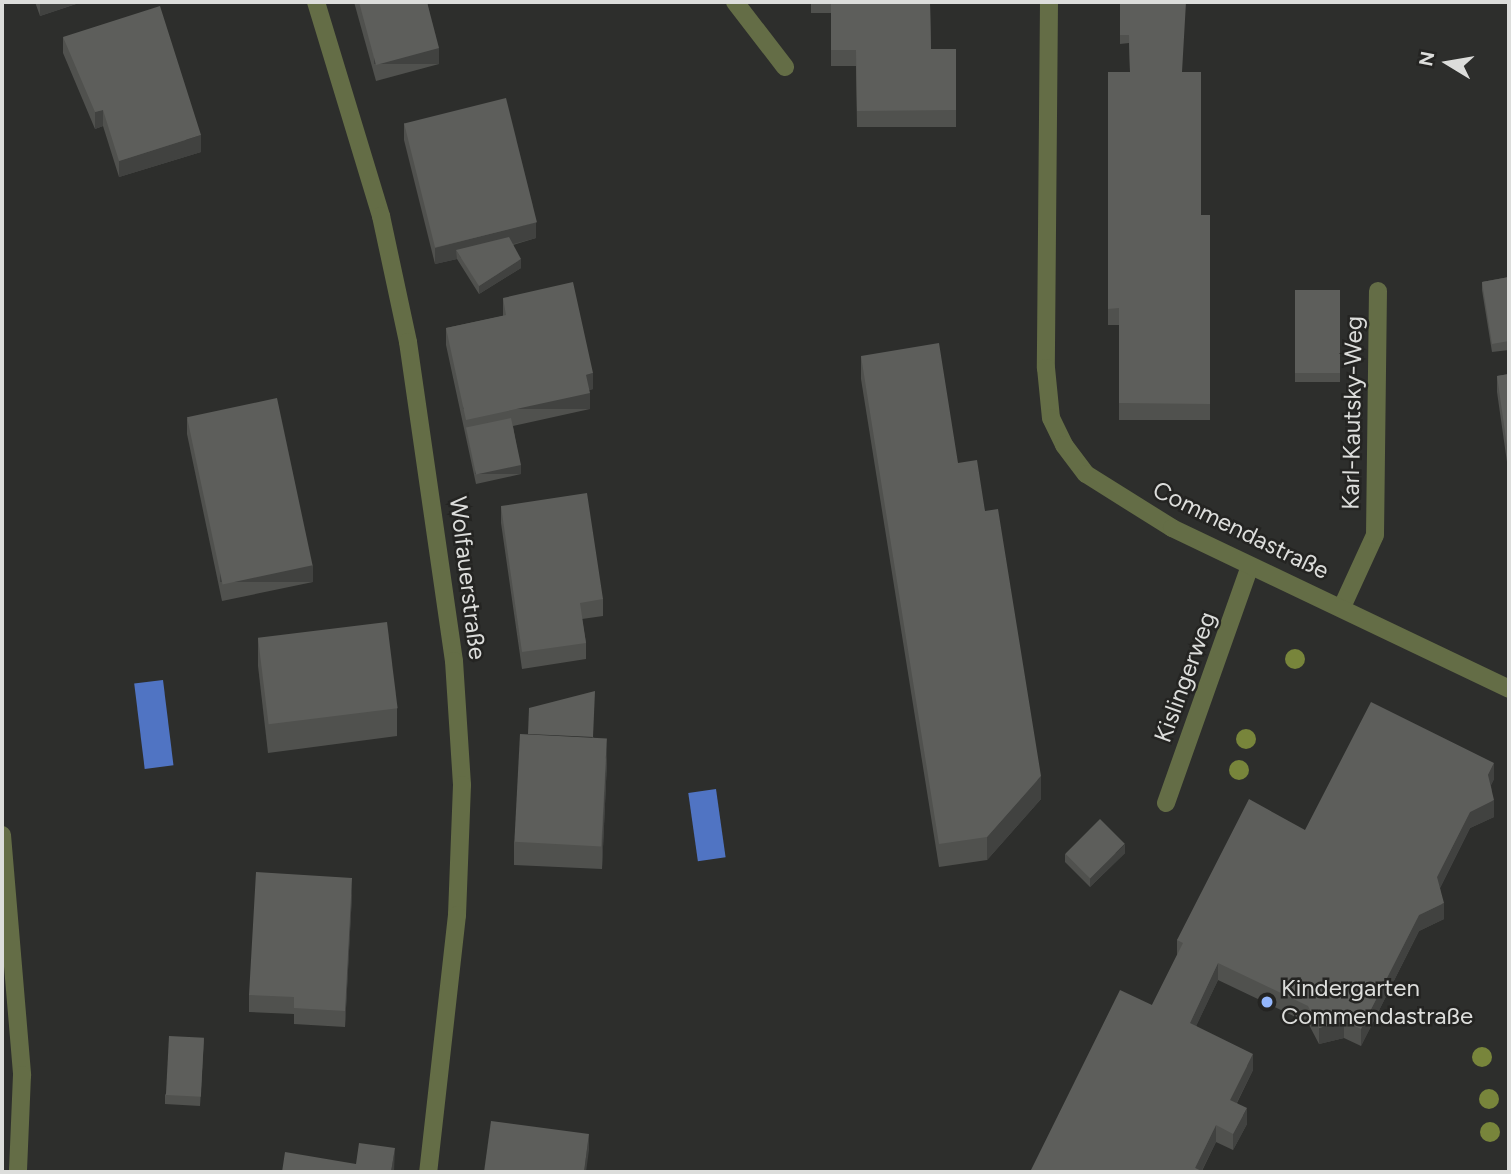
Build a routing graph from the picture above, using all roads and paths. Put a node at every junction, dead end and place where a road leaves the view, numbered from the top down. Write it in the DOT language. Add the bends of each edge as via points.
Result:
graph roads {
  1 [pos="316,2"];
  2 [pos="735,2"];
  3 [pos="1049,2"];
  4 [pos="785,67"];
  5 [pos="1378,291"];
  6 [pos="1250,566"];
  7 [pos="1342,607"];
  8 [pos="1509,689"];
  9 [pos="1166,803"];
  10 [pos="2,835"];
  11 [pos="18,1172"];
  12 [pos="428,1172"];
  1 -- 12 [label="street, Wolfauerstraße" via="380,216 405,329 454,661 462,785 457,915"];
  2 -- 4 [label="street"];
  3 -- 6 [label="street, Commendastraße" via="1046,368 1051,418 1086,474 1172,528"];
  5 -- 7 [label="street, Karl-Kautsky-Weg" via="1375,535"];
  6 -- 7 [label="street, Commendastraße"];
  6 -- 9 [label="street, Kislingerweg"];
  7 -- 8 [label="street, Commendastraße"];
  10 -- 11 [label="street" via="22,1075"];
}
